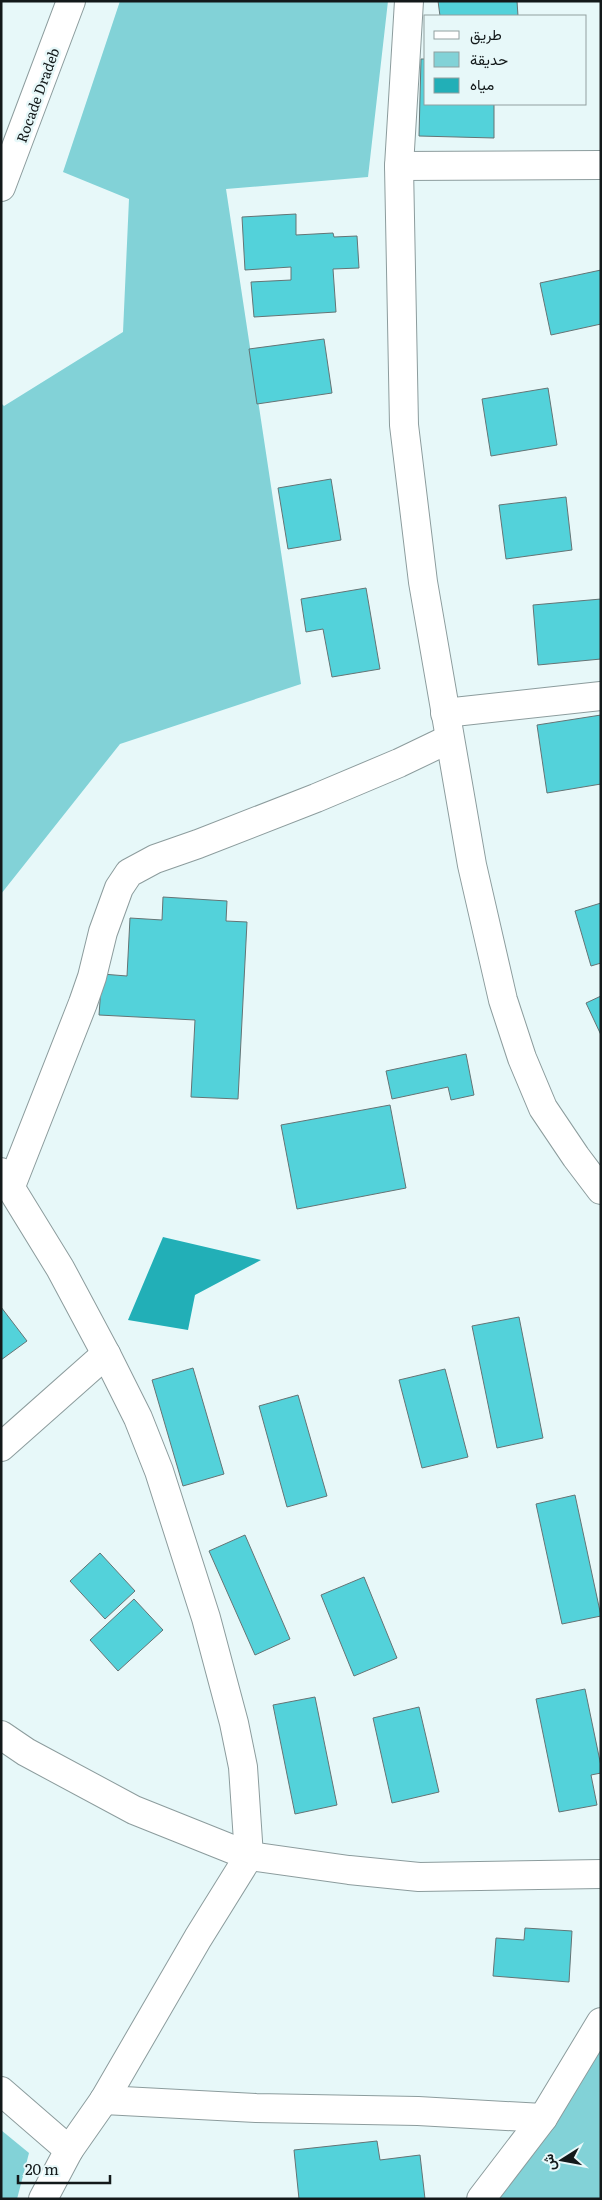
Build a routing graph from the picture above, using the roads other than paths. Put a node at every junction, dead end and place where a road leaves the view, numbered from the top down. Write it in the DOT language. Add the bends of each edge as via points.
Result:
graph roads {
  1 [pos="70,1"];
  2 [pos="409,1"];
  3 [pos="601,165"];
  4 [pos="399,166"];
  5 [pos="3,178"];
  6 [pos="601,696"];
  7 [pos="444,713"];
  8 [pos="449,739"];
  9 [pos="6,1179"];
  10 [pos="601,1190"];
  11 [pos="106,1354"];
  12 [pos="1,1447"];
  13 [pos="1,1734"];
  14 [pos="250,1856"];
  15 [pos="601,1874"];
  16 [pos="601,2022"];
  17 [pos="1,2091"];
  18 [pos="104,2100"];
  19 [pos="543,2118"];
  20 [pos="70,2150"];
  21 [pos="43,2199"];
  22 [pos="480,2199"];
  1 -- 5 [label="street, Rocade Dradeb"];
  2 -- 4 [label="street"];
  3 -- 4 [label="street"];
  4 -- 7 [label="street" via="404,425 423,582"];
  6 -- 7 [label="street"];
  7 -- 8 [label="street"];
  8 -- 9 [label="street" via="316,798 155,859 129,873 119,888 103,932 86,994"];
  8 -- 10 [label="street" via="474,875 504,1000 522,1058 544,1108"];
  9 -- 11 [label="street" via="60,1268"];
  11 -- 12 [label="street"];
  11 -- 14 [label="street" via="138,1418 159,1471 206,1618 243,1767"];
  13 -- 14 [label="street" via="26,1752 134,1810"];
  14 -- 15 [label="street" via="419,1877"];
  14 -- 18 [label="street" via="198,1938"];
  16 -- 19 [label="street"];
  17 -- 20 [label="street"];
  18 -- 19 [label="street"];
  18 -- 20 [label="street"];
  19 -- 22 [label="street"];
  20 -- 21 [label="street"];
}
